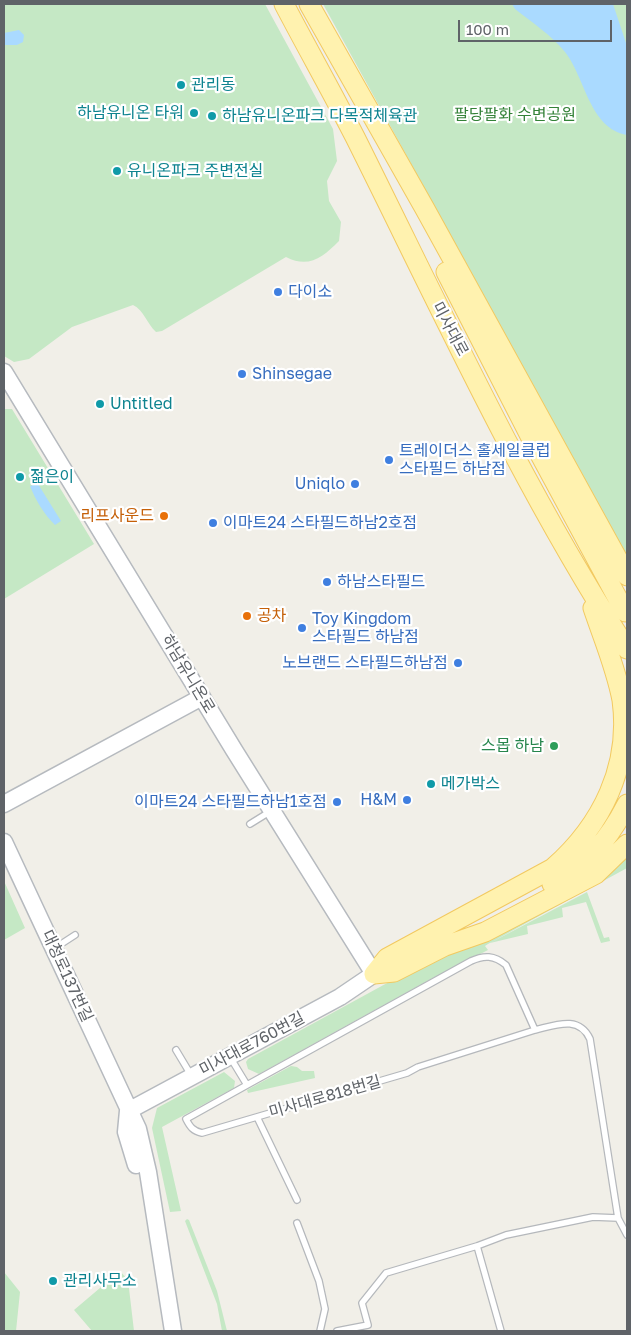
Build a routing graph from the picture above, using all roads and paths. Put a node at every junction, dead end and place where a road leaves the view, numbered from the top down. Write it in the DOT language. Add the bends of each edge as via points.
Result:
graph roads {
  1 [pos="284,4"];
  2 [pos="309,4"];
  3 [pos="376,124"];
  4 [pos="4,372"];
  5 [pos="8,389"];
  6 [pos="627,576"];
  7 [pos="583,581"];
  8 [pos="625,612"];
  9 [pos="627,649"];
  10 [pos="202,697"];
  11 [pos="4,804"];
  12 [pos="627,804"];
  13 [pos="271,810"];
  14 [pos="250,824"];
  15 [pos="4,842"];
  16 [pos="627,844"];
  17 [pos="4,856"];
  18 [pos="16,867"];
  19 [pos="75,935"];
  20 [pos="445,946"];
  21 [pos="54,948"];
  22 [pos="374,974"];
  23 [pos="535,1030"];
  24 [pos="176,1050"];
  25 [pos="229,1056"];
  26 [pos="193,1076"];
  27 [pos="247,1085"];
  28 [pos="128,1111"];
  29 [pos="257,1117"];
  30 [pos="297,1200"];
  31 [pos="618,1218"];
  32 [pos="297,1223"];
  33 [pos="627,1235"];
  34 [pos="477,1246"];
  35 [pos="162,1331"];
  36 [pos="173,1331"];
  37 [pos="320,1331"];
  38 [pos="337,1331"];
  39 [pos="501,1331"];
  1 -- 7 [label="main road, 미사대로" via="354,136 425,282"];
  2 -- 3 [label="main road"];
  3 -- 6 [label="main road"];
  3 -- 8 [label="main road" via="402,187"];
  4 -- 5 [label="main road, 하남유니온로"];
  5 -- 10 [label="main road, 하남유니온로" via="24,404"];
  7 -- 9 [label="main road, 미사대로"];
  7 -- 22 [label="main road" via="623,702 623,758 607,804 575,849 553,868 387,958"];
  10 -- 11 [label="main road"];
  10 -- 13 [label="main road, 하남유니온로"];
  12 -- 20 [label="main road" via="590,858 572,872"];
  13 -- 14 [label="lane"];
  13 -- 22 [label="main road, 하남유니온로"];
  15 -- 18 [label="main road, 대청로137번길"];
  16 -- 20 [label="main road" via="596,874 484,932"];
  17 -- 18 [label="main road"];
  18 -- 21 [label="main road, 대청로137번길"];
  19 -- 21 [label="lane"];
  20 -- 22 [label="main road" via="394,972"];
  21 -- 28 [label="main road, 대청로137번길"];
  22 -- 25 [label="main road, 미사대로760번길" via="340,997"];
  23 -- 27 [label="lane, 미사대로818번길" via="506,965 491,956 481,956"];
  23 -- 29 [label="lane, 미사대로818번길" via="418,1067 407,1074"];
  23 -- 31 [label="lane, 미사대로818번길" via="566,1023 586,1030 590,1039"];
  24 -- 26 [label="lane"];
  25 -- 26 [label="main road, 미사대로760번길"];
  25 -- 27 [label="lane"];
  26 -- 28 [label="main road, 미사대로760번길"];
  27 -- 29 [label="lane, 미사대로818번길" via="186,1119 194,1132 202,1133"];
  28 -- 35 [label="main road, 대청로137번길" via="126,1132 142,1190"];
  28 -- 36 [label="main road, 대청로137번길" via="138,1129 148,1172"];
  29 -- 30 [label="lane"];
  31 -- 33 [label="lane, 미사대로818번길"];
  31 -- 34 [label="lane" via="593,1217 506,1235"];
  32 -- 37 [label="lane" via="321,1290 325,1309"];
  34 -- 38 [label="lane" via="386,1273 362,1304 368,1325"];
  34 -- 39 [label="lane"];
}
